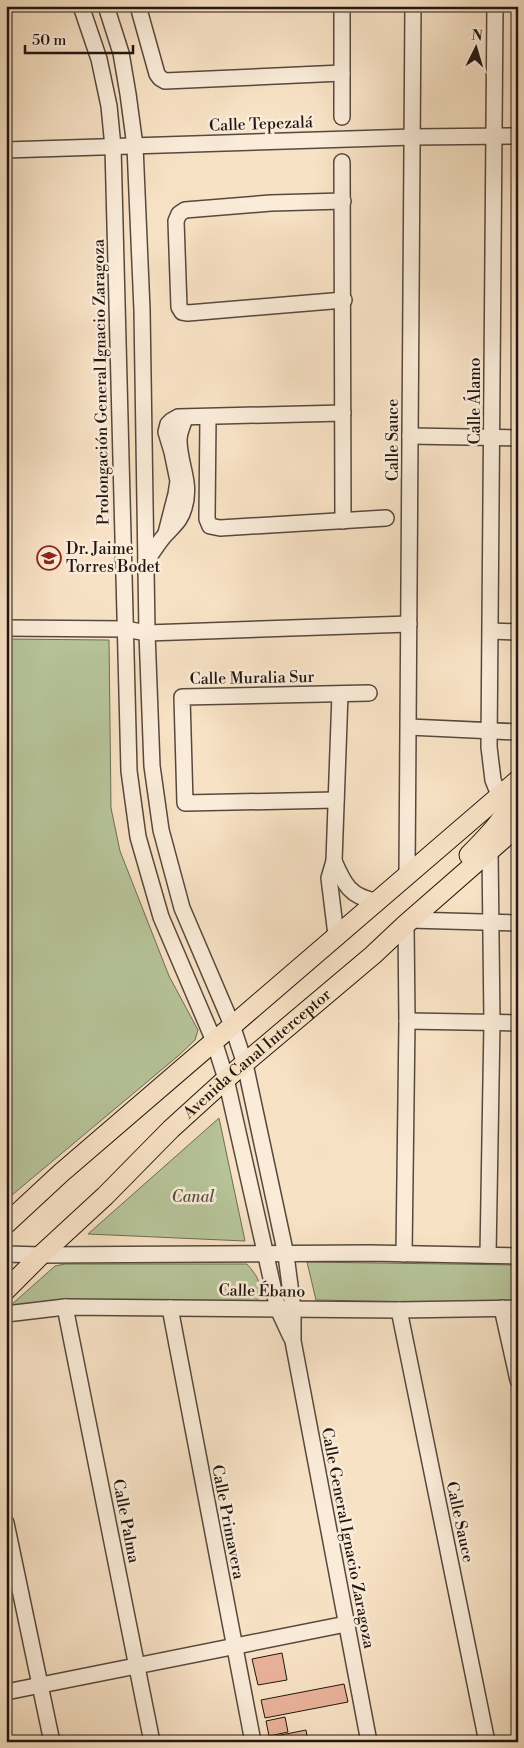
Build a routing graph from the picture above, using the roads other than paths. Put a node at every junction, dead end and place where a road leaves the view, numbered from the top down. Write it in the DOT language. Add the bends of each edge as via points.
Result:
graph roads {
  1 [pos="82,6"];
  2 [pos="106,6"];
  3 [pos="138,6"];
  4 [pos="342,6"];
  5 [pos="413,6"];
  6 [pos="495,6"];
  7 [pos="342,73"];
  8 [pos="342,117"];
  9 [pos="494,136"];
  10 [pos="518,136"];
  11 [pos="413,137"];
  12 [pos="135,146"];
  13 [pos="113,147"];
  14 [pos="6,150"];
  15 [pos="342,162"];
  16 [pos="343,201"];
  17 [pos="344,300"];
  18 [pos="343,413"];
  19 [pos="208,417"];
  20 [pos="410,436"];
  21 [pos="492,438"];
  22 [pos="518,438"];
  23 [pos="386,518"];
  24 [pos="343,521"];
  25 [pos="146,562"];
  26 [pos="409,624"];
  27 [pos="6,628"];
  28 [pos="124,629"];
  29 [pos="491,631"];
  30 [pos="518,632"];
  31 [pos="147,633"];
  32 [pos="369,693"];
  33 [pos="340,694"];
  34 [pos="409,727"];
  35 [pos="489,731"];
  36 [pos="518,732"];
  37 [pos="518,780"];
  38 [pos="499,795"];
  39 [pos="336,800"];
  40 [pos="518,826"];
  41 [pos="490,851"];
  42 [pos="334,861"];
  43 [pos="407,874"];
  44 [pos="444,890"];
  45 [pos="376,901"];
  46 [pos="408,922"];
  47 [pos="490,923"];
  48 [pos="518,923"];
  49 [pos="336,935"];
  50 [pos="406,1021"];
  51 [pos="492,1023"];
  52 [pos="518,1023"];
  53 [pos="232,1025"];
  54 [pos="214,1040"];
  55 [pos="245,1064"];
  56 [pos="226,1080"];
  57 [pos="6,1224"];
  58 [pos="6,1254"];
  59 [pos="265,1254"];
  60 [pos="404,1254"];
  61 [pos="41,1255"];
  62 [pos="286,1255"];
  63 [pos="488,1255"];
  64 [pos="518,1256"];
  65 [pos="6,1290"];
  66 [pos="65,1307"];
  67 [pos="170,1308"];
  68 [pos="502,1308"];
  69 [pos="518,1308"];
  70 [pos="286,1309"];
  71 [pos="399,1310"];
  72 [pos="6,1314"];
  73 [pos="518,1380"];
  74 [pos="6,1524"];
  75 [pos="346,1624"];
  76 [pos="234,1646"];
  77 [pos="137,1666"];
  78 [pos="40,1685"];
  79 [pos="6,1692"];
  80 [pos="52,1742"];
  81 [pos="152,1742"];
  82 [pos="254,1742"];
  83 [pos="369,1742"];
  84 [pos="487,1742"];
  1 -- 13 [label="street, Prolongación General Ignacio Zaragoza" via="101,68"];
  2 -- 12 [label="street" via="120,53"];
  3 -- 7 [label="street" via="156,74 165,81"];
  4 -- 7 [label="street"];
  5 -- 11 [label="street, Calle Sauce"];
  6 -- 9 [label="street, Calle Álamo"];
  7 -- 8 [label="street"];
  9 -- 10 [label="street, Calle Tepezalá"];
  9 -- 11 [label="street, Calle Tepezalá"];
  9 -- 21 [label="street, Calle Álamo"];
  11 -- 12 [label="street, Calle Tepezalá"];
  11 -- 20 [label="street, Calle Sauce"];
  12 -- 13 [label="street, Calle Tepezalá"];
  12 -- 25 [label="street" via="142,310"];
  13 -- 14 [label="street, Calle Tepezalá"];
  13 -- 28 [label="street, Prolongación General Ignacio Zaragoza"];
  15 -- 16 [label="street"];
  16 -- 17 [label="street"];
  16 -- 17 [label="street" via="185,210 176,221 178,307 182,312"];
  17 -- 18 [label="street"];
  18 -- 19 [label="street"];
  18 -- 24 [label="street"];
  19 -- 24 [label="street" via="207,519 210,526"];
  19 -- 25 [label="street" via="185,418 179,440 187,498 178,523 166,533"];
  20 -- 21 [label="street"];
  20 -- 26 [label="street, Calle Sauce"];
  21 -- 22 [label="street"];
  21 -- 29 [label="street, Calle Álamo"];
  23 -- 24 [label="street"];
  25 -- 31 [label="street"];
  26 -- 31 [label="street"];
  26 -- 34 [label="street, Calle Sauce"];
  27 -- 28 [label="street"];
  28 -- 31 [label="street"];
  28 -- 54 [label="street, Prolongación General Ignacio Zaragoza" via="129,771 138,836 161,917"];
  29 -- 30 [label="street"];
  29 -- 35 [label="street, Calle Álamo"];
  31 -- 53 [label="street" via="152,766 161,830 182,908"];
  32 -- 33 [label="street, Calle Muralia Sur"];
  33 -- 39 [label="street"];
  33 -- 39 [label="street, Calle Muralia Sur" via="182,697 185,803"];
  34 -- 35 [label="street"];
  34 -- 43 [label="street, Calle Sauce"];
  35 -- 36 [label="street"];
  35 -- 38 [label="street, Calle Álamo" via="490,761"];
  37 -- 38 [label="main road"];
  38 -- 43 [label="main road"];
  38 -- 44 [label="main road" via="506,811 462,862"];
  39 -- 42 [label="street"];
  40 -- 41 [label="main road, Avenida Canal Interceptor"];
  41 -- 44 [label="main road, Avenida Canal Interceptor"];
  41 -- 47 [label="street"];
  42 -- 45 [label="street" via="350,890"];
  42 -- 49 [label="street" via="328,878"];
  43 -- 45 [label="main road"];
  44 -- 46 [label="main road, Avenida Canal Interceptor"];
  45 -- 49 [label="main road"];
  46 -- 47 [label="street"];
  46 -- 50 [label="street"];
  46 -- 55 [label="main road, Avenida Canal Interceptor"];
  47 -- 48 [label="street"];
  47 -- 51 [label="street"];
  49 -- 53 [label="main road"];
  50 -- 51 [label="street"];
  50 -- 60 [label="street"];
  51 -- 52 [label="street"];
  51 -- 63 [label="street"];
  53 -- 54 [label="main road"];
  53 -- 55 [label="street"];
  54 -- 56 [label="street, Prolongación General Ignacio Zaragoza"];
  54 -- 57 [label="main road"];
  55 -- 56 [label="main road, Avenida Canal Interceptor"];
  55 -- 62 [label="street"];
  56 -- 59 [label="street, Prolongación General Ignacio Zaragoza"];
  56 -- 61 [label="main road, Avenida Canal Interceptor"];
  58 -- 61 [label="street"];
  59 -- 61 [label="street"];
  59 -- 62 [label="street"];
  59 -- 70 [label="street, Prolongación General Ignacio Zaragoza"];
  60 -- 62 [label="street"];
  60 -- 63 [label="street"];
  61 -- 65 [label="main road, Avenida Canal Interceptor"];
  62 -- 70 [label="street"];
  63 -- 64 [label="street"];
  66 -- 67 [label="street, Calle Ébano"];
  66 -- 72 [label="street, Calle Ébano"];
  66 -- 77 [label="street, Calle Palma"];
  67 -- 70 [label="street, Calle Ébano"];
  67 -- 76 [label="street, Calle Primavera"];
  68 -- 69 [label="street, Calle Ébano"];
  68 -- 71 [label="street, Calle Ébano"];
  68 -- 73 [label="street"];
  70 -- 71 [label="street, Calle Ébano"];
  70 -- 75 [label="street, Calle General Ignacio Zaragoza"];
  71 -- 84 [label="street, Calle Sauce"];
  74 -- 78 [label="street"];
  75 -- 76 [label="street"];
  75 -- 83 [label="street, Calle General Ignacio Zaragoza"];
  76 -- 77 [label="street"];
  76 -- 82 [label="street, Calle Primavera"];
  77 -- 78 [label="street"];
  77 -- 81 [label="street, Calle Palma"];
  78 -- 79 [label="street"];
  78 -- 80 [label="street"];
}
